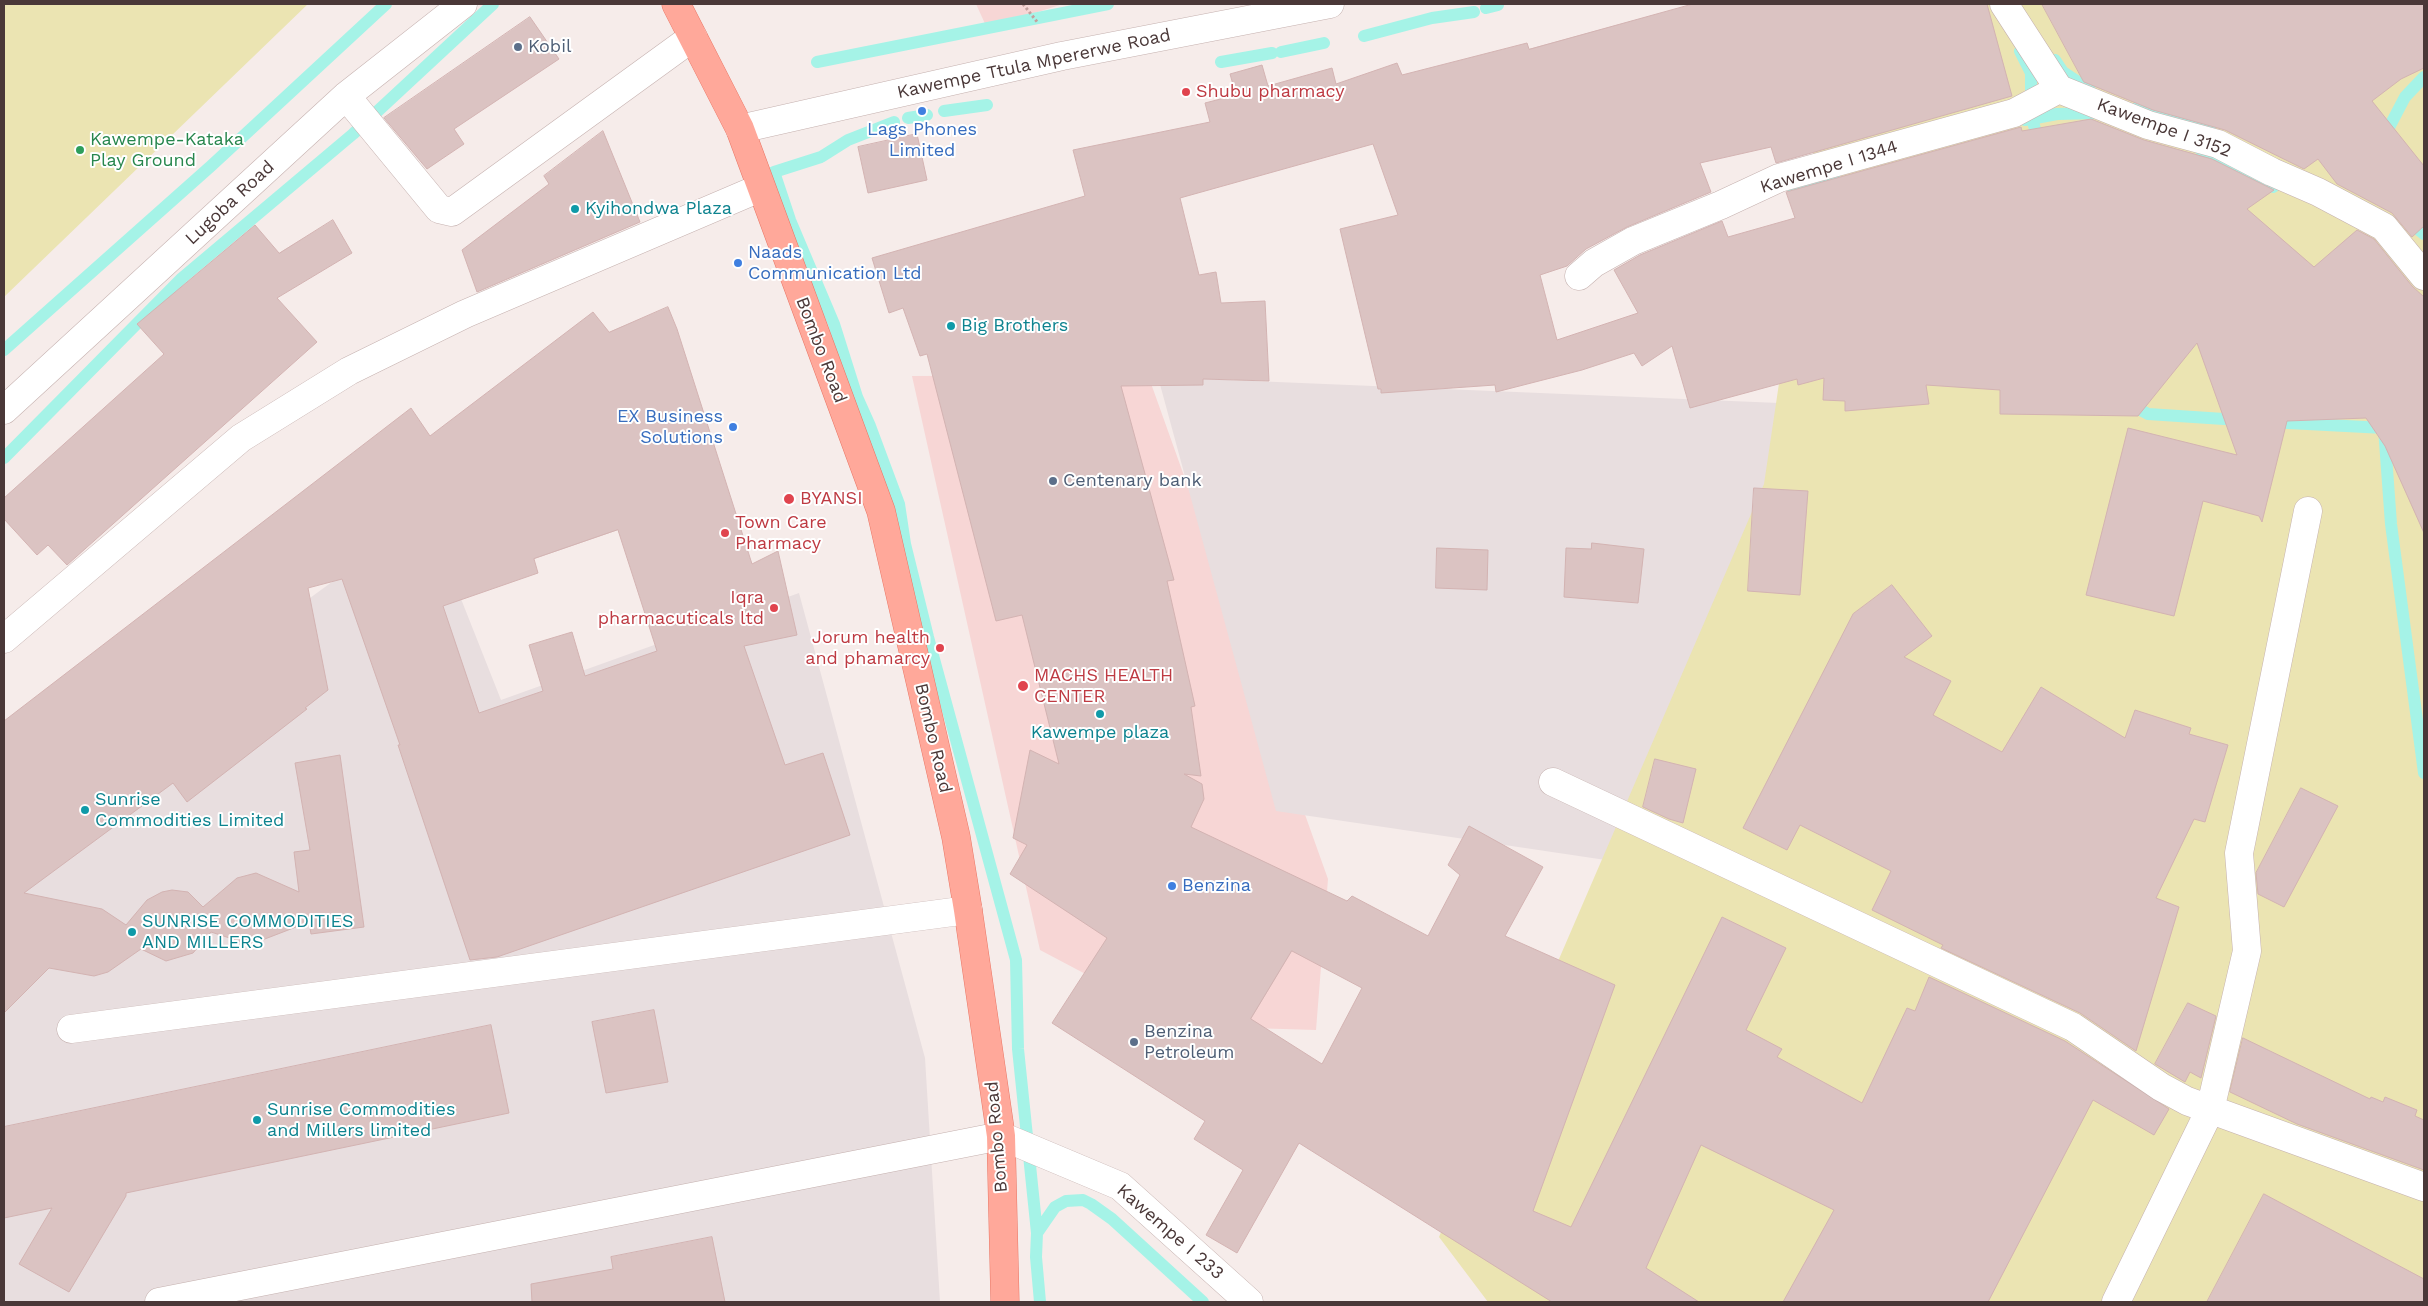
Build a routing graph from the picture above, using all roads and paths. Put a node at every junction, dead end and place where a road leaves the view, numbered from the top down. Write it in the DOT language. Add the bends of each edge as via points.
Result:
graph roads {
  1 [pos="463,4"];
  2 [pos="676,4"];
  3 [pos="1330,4"];
  4 [pos="2004,4"];
  5 [pos="693,37"];
  6 [pos="2059,89"];
  7 [pos="346,96"];
  8 [pos="740,129"];
  9 [pos="760,188"];
  10 [pos="1580,276"];
  11 [pos="2424,276"];
  12 [pos="4,410"];
  13 [pos="2308,512"];
  14 [pos="4,639"];
  15 [pos="1553,782"];
  16 [pos="968,910"];
  17 [pos="71,1029"];
  18 [pos="2210,1110"];
  19 [pos="1001,1136"];
  20 [pos="2424,1187"];
  21 [pos="159,1302"];
  22 [pos="1005,1302"];
  23 [pos="1249,1302"];
  24 [pos="2116,1302"];
  1 -- 7 [label="street, Lugoba Road"];
  2 -- 5 [label="main road, Bombo Road"];
  3 -- 8 [label="street, Kawempe Ttula Mpererwe Road" via="1062,56"];
  4 -- 6 [label="street"];
  5 -- 7 [label="street" via="452,212 439,209"];
  5 -- 8 [label="main road, Bombo Road"];
  6 -- 10 [label="street, Kawempe I 1344" via="2014,114 1780,178 1633,241 1594,263"];
  6 -- 11 [label="street, Kawempe I 3152" via="2148,125 2218,144 2318,192 2384,228"];
  7 -- 12 [label="street, Lugoba Road"];
  8 -- 9 [label="main road, Bombo Road"];
  9 -- 14 [label="street" via="466,314 349,371 241,438"];
  9 -- 16 [label="main road, Bombo Road" via="881,511 956,837"];
  13 -- 18 [label="street" via="2239,853 2247,951"];
  15 -- 18 [label="street" via="2073,1027 2161,1087"];
  16 -- 17 [label="street"];
  16 -- 19 [label="main road, Bombo Road"];
  18 -- 20 [label="street"];
  18 -- 24 [label="street"];
  19 -- 21 [label="street"];
  19 -- 22 [label="main road, Bombo Road"];
  19 -- 23 [label="street, Kawempe I 233" via="1120,1186"];
}
